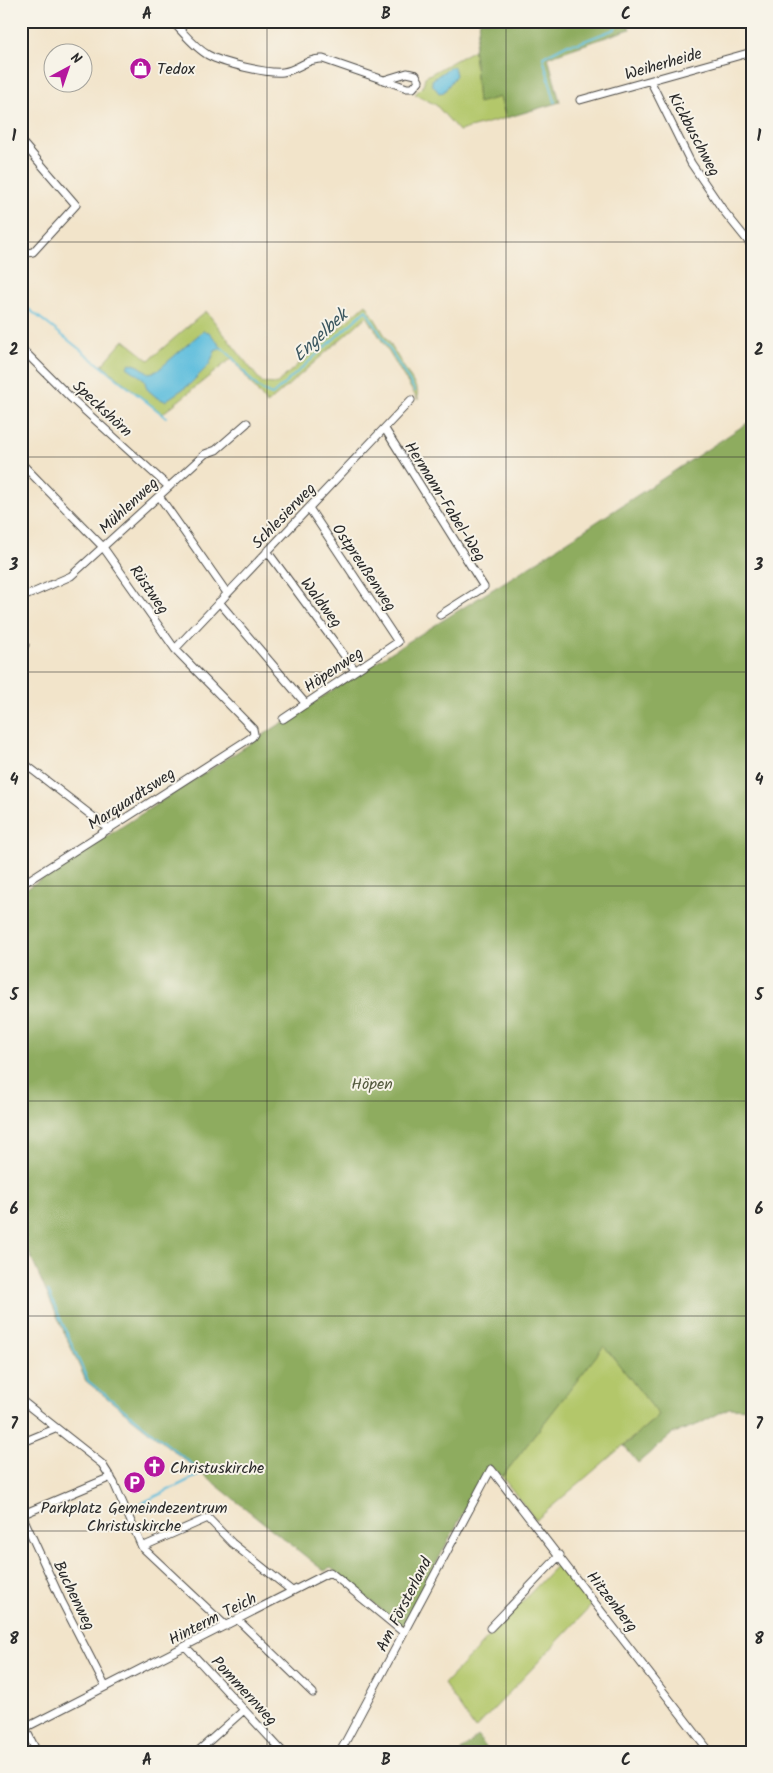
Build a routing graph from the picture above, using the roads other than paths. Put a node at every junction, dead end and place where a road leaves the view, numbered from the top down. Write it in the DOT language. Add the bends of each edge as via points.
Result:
graph roads {
  1 [pos="172,21"];
  2 [pos="752,52"];
  3 [pos="384,80"];
  4 [pos="652,82"];
  5 [pos="580,100"];
  6 [pos="21,141"];
  7 [pos="752,246"];
  8 [pos="21,248"];
  9 [pos="21,348"];
  10 [pos="411,400"];
  11 [pos="247,423"];
  12 [pos="384,429"];
  13 [pos="21,463"];
  14 [pos="169,487"];
  15 [pos="159,496"];
  16 [pos="309,508"];
  17 [pos="103,547"];
  18 [pos="267,551"];
  19 [pos="227,593"];
  20 [pos="21,598"];
  21 [pos="219,602"];
  22 [pos="440,615"];
  23 [pos="398,642"];
  24 [pos="175,649"];
  25 [pos="355,670"];
  26 [pos="306,704"];
  27 [pos="283,719"];
  28 [pos="254,734"];
  29 [pos="21,761"];
  30 [pos="109,828"];
  31 [pos="21,885"];
  32 [pos="21,1400"];
  33 [pos="55,1429"];
  34 [pos="21,1443"];
  35 [pos="491,1469"];
  36 [pos="111,1477"];
  37 [pos="22,1515"];
  38 [pos="142,1547"];
  39 [pos="560,1555"];
  40 [pos="292,1592"];
  41 [pos="238,1620"];
  42 [pos="226,1626"];
  43 [pos="490,1628"];
  44 [pos="403,1632"];
  45 [pos="186,1647"];
  46 [pos="106,1686"];
  47 [pos="313,1692"];
  48 [pos="244,1710"];
  49 [pos="23,1729"];
  50 [pos="37,1752"];
  51 [pos="197,1752"];
  52 [pos="283,1752"];
  53 [pos="340,1752"];
  54 [pos="710,1752"];
  1 -- 3 [label="street" via="200,49 214,57 280,72 312,59 323,59"];
  2 -- 4 [label="street, Weiherheide"];
  4 -- 5 [label="street, Weiherheide"];
  4 -- 7 [label="street, Kickbuschweg" via="692,164"];
  6 -- 8 [label="street" via="76,205 33,252 26,253"];
  9 -- 14 [label="street, Speckshörn"];
  10 -- 12 [label="street, Schlesierweg"];
  11 -- 14 [label="street, Mühlenweg" via="216,450 205,454"];
  12 -- 16 [label="street, Schlesierweg"];
  12 -- 22 [label="street, Hermann-Fabel-Weg" via="484,587"];
  13 -- 17 [label="street, Rüstweg"];
  14 -- 15 [label="street, Mühlenweg"];
  15 -- 17 [label="street, Mühlenweg"];
  15 -- 19 [label="street"];
  16 -- 18 [label="street, Schlesierweg"];
  16 -- 23 [label="street, Ostpreußenweg"];
  17 -- 20 [label="street, Mühlenweg" via="71,576"];
  17 -- 24 [label="street, Rüstweg"];
  18 -- 19 [label="street, Schlesierweg"];
  18 -- 25 [label="street, Waldweg"];
  19 -- 21 [label="street, Schlesierweg"];
  21 -- 24 [label="street, Schlesierweg"];
  21 -- 26 [label="street"];
  23 -- 25 [label="street, Höpenweg"];
  24 -- 28 [label="street, Rüstweg"];
  25 -- 26 [label="street, Höpenweg"];
  26 -- 27 [label="street, Höpenweg"];
  28 -- 30 [label="street, Marquardtsweg"];
  29 -- 30 [label="street"];
  30 -- 31 [label="street, Marquardtsweg"];
  32 -- 33 [label="street"];
  33 -- 34 [label="street"];
  33 -- 36 [label="street" via="102,1464"];
  35 -- 39 [label="street, Hitzenberg"];
  35 -- 44 [label="street, Am Försterland"];
  36 -- 37 [label="street"];
  36 -- 38 [label="street"];
  37 -- 46 [label="street, Buchenweg"];
  38 -- 40 [label="street" via="208,1518 232,1543"];
  38 -- 42 [label="street"];
  39 -- 43 [label="street"];
  39 -- 54 [label="street, Hitzenberg"];
  40 -- 41 [label="street, Hinterm Teich"];
  40 -- 44 [label="street, Hinterm Teich" via="330,1572"];
  41 -- 42 [label="street, Hinterm Teich"];
  41 -- 47 [label="street"];
  42 -- 45 [label="street, Hinterm Teich"];
  44 -- 53 [label="street, Am Försterland"];
  45 -- 46 [label="street, Hinterm Teich"];
  45 -- 48 [label="street, Pommernweg"];
  46 -- 49 [label="street, Hinterm Teich"];
  48 -- 51 [label="street"];
  48 -- 52 [label="street, Pommernweg"];
  49 -- 50 [label="street"];
}
